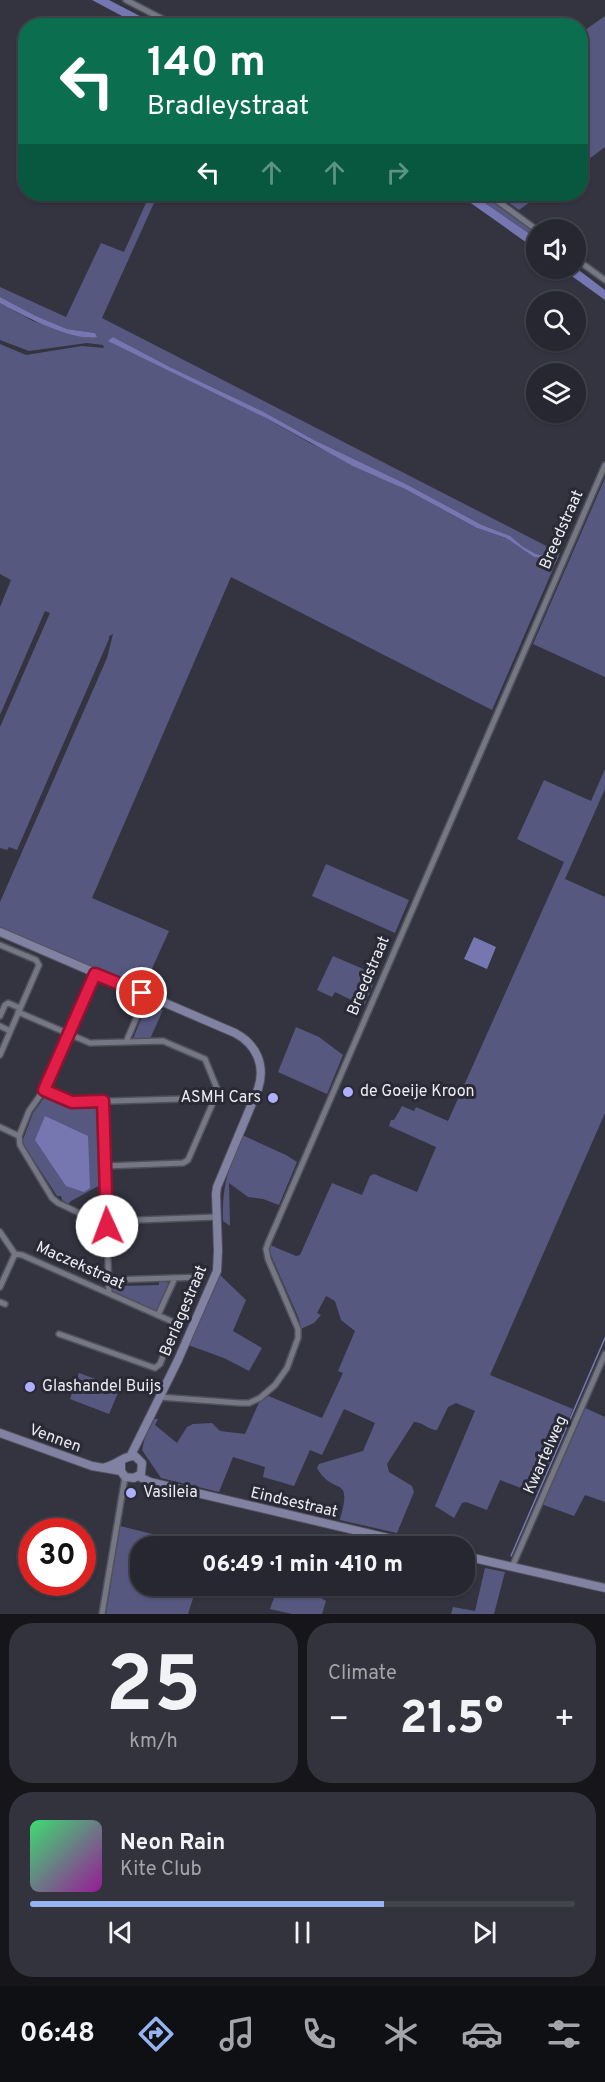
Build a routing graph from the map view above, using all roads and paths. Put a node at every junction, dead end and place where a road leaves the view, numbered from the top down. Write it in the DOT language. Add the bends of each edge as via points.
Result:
graph roads {
  1 [pos="126,0"];
  2 [pos="161,18"];
  3 [pos="498,201"];
  4 [pos="526,222"];
  5 [pos="586,266"];
  6 [pos="605,280"];
  7 [pos="605,465"];
  8 [pos="0,932"];
  9 [pos="0,945"];
  10 [pos="95,974"];
  11 [pos="141,1007"];
  12 [pos="19,1010"];
  13 [pos="0,1016"];
  14 [pos="0,1026"];
  15 [pos="10,1030"];
  16 [pos="68,1034"];
  17 [pos="126,1042"];
  18 [pos="0,1055"];
  19 [pos="44,1090"];
  20 [pos="215,1098"];
  21 [pos="103,1101"];
  22 [pos="0,1127"];
  23 [pos="19,1136"];
  24 [pos="105,1166"];
  25 [pos="216,1217"];
  26 [pos="107,1226"];
  27 [pos="0,1232"];
  28 [pos="15,1254"];
  29 [pos="202,1277"];
  30 [pos="175,1278"];
  31 [pos="109,1280"];
  32 [pos="0,1287"];
  33 [pos="109,1293"];
  34 [pos="158,1315"];
  35 [pos="59,1334"];
  36 [pos="605,1354"];
  37 [pos="159,1397"];
  38 [pos="0,1433"];
  39 [pos="135,1456"];
  40 [pos="121,1462"];
  41 [pos="102,1468"];
  42 [pos="140,1473"];
  43 [pos="123,1474"];
  44 [pos="379,1536"];
  45 [pos="475,1558"];
  46 [pos="512,1567"];
  47 [pos="605,1588"];
  48 [pos="102,1614"];
  1 -- 2 [label="street"];
  3 -- 4 [label="street"];
  5 -- 6 [label="street"];
  7 -- 37 [label="street, Breedstraat" via="268,1243 268,1259 298,1329 287,1368 268,1392 249,1403"];
  8 -- 10 [label="street, Berlagestraat"];
  9 -- 12 [label="street" via="39,962"];
  10 -- 16 [label="street"];
  10 -- 25 [label="street, Berlagestraat" via="235,1033 250,1043 257,1054 260,1082 217,1187"];
  11 -- 17 [label="street"];
  12 -- 13 [label="street" via="8,1003"];
  12 -- 15 [label="street"];
  12 -- 16 [label="street"];
  14 -- 15 [label="street"];
  15 -- 18 [label="street"];
  16 -- 17 [label="street" via="90,1043"];
  16 -- 19 [label="street"];
  17 -- 20 [label="street" via="163,1041 205,1059 218,1091"];
  19 -- 21 [label="street" via="72,1102"];
  19 -- 23 [label="street" via="29,1111"];
  20 -- 21 [label="street"];
  20 -- 24 [label="street" via="188,1160"];
  21 -- 24 [label="street"];
  22 -- 23 [label="street"];
  23 -- 26 [label="street" via="52,1198"];
  24 -- 26 [label="street"];
  25 -- 26 [label="street" via="138,1220 126,1226"];
  25 -- 37 [label="street, Berlagestraat" via="217,1271"];
  26 -- 31 [label="street"];
  27 -- 28 [label="street, Maczekstraat"];
  28 -- 32 [label="street"];
  28 -- 33 [label="street, Maczekstraat"];
  29 -- 30 [label="street"];
  30 -- 31 [label="street"];
  30 -- 34 [label="street"];
  31 -- 33 [label="street"];
  33 -- 34 [label="street, Maczekstraat"];
  34 -- 35 [label="street, Maczekstraat" via="174,1322 175,1328 155,1368"];
  36 -- 46 [label="street, Kwartelweg"];
  37 -- 39 [label="street, Berlagestraat"];
  38 -- 41 [label="street, Vennen"];
  39 -- 40 [label="street" via="125,1457"];
  39 -- 42 [label="street" via="142,1463"];
  40 -- 41 [label="street"];
  40 -- 43 [label="street"];
  41 -- 43 [label="street, Vennen"];
  42 -- 43 [label="street" via="130,1479"];
  42 -- 44 [label="street, Eindsestraat" via="160,1485"];
  43 -- 48 [label="street"];
  45 -- 46 [label="street"];
  46 -- 47 [label="street"];
}
